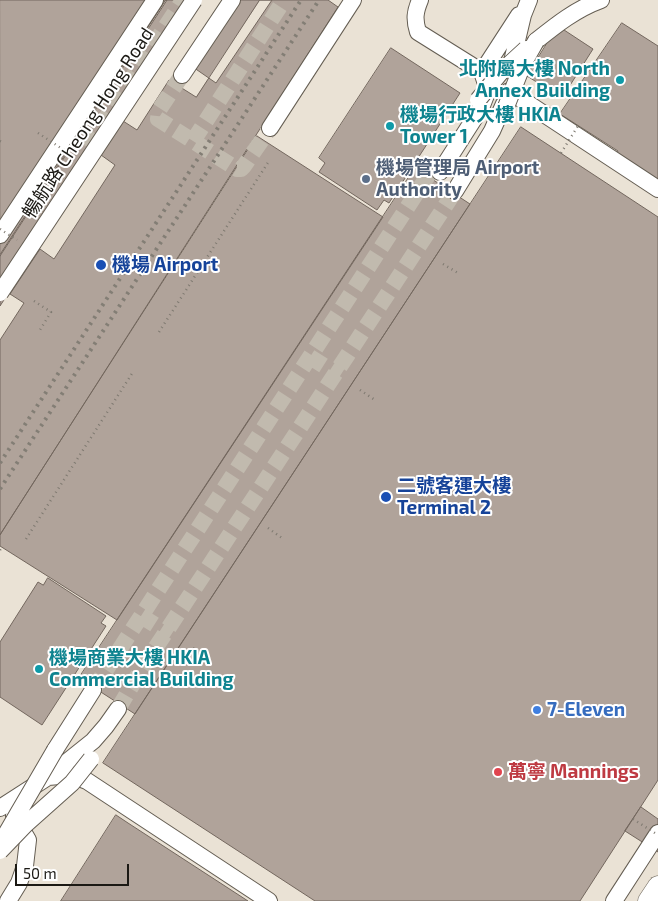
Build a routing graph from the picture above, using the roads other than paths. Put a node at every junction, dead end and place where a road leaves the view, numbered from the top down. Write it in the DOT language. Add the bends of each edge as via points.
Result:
graph roads {
  1 [pos="155,0"];
  2 [pos="194,0"];
  3 [pos="232,0"];
  4 [pos="353,0"];
  5 [pos="420,0"];
  6 [pos="529,0"];
  7 [pos="601,0"];
  8 [pos="536,41"];
  9 [pos="482,72"];
  10 [pos="182,75"];
  11 [pos="509,91"];
  12 [pos="270,128"];
  13 [pos="658,189"];
  14 [pos="0,235"];
  15 [pos="0,293"];
  16 [pos="93,690"];
  17 [pos="48,777"];
  18 [pos="2,803"];
  19 [pos="658,834"];
  20 [pos="0,844"];
  21 [pos="0,851"];
  22 [pos="658,886"];
  23 [pos="8,901"];
  24 [pos="269,901"];
  25 [pos="614,901"];
  26 [pos="648,901"];
  1 -- 14 [label="street"];
  2 -- 15 [label="street, 暢航路 Cheong Hong Road, bridge"];
  3 -- 10 [label="street"];
  4 -- 12 [label="street"];
  5 -- 9 [label="street" via="415,11 418,32"];
  6 -- 9 [label="street"];
  6 -- 11 [label="street" via="514,52"];
  7 -- 8 [label="street" via="565,19"];
  8 -- 9 [label="street, bridge" via="501,72 478,100 434,173 481,108 488,90"];
  8 -- 11 [label="street, bridge" via="492,136 457,192 492,131"];
  11 -- 13 [label="street"];
  16 -- 20 [label="street, bridge"];
  17 -- 18 [label="street"];
  17 -- 21 [label="street, bridge" via="93,741 120,709 82,771"];
  17 -- 24 [label="street" via="71,775 87,781"];
  18 -- 23 [label="street" via="22,826 28,840 20,883"];
  19 -- 25 [label="street"];
  22 -- 26 [label="main road"];
}
